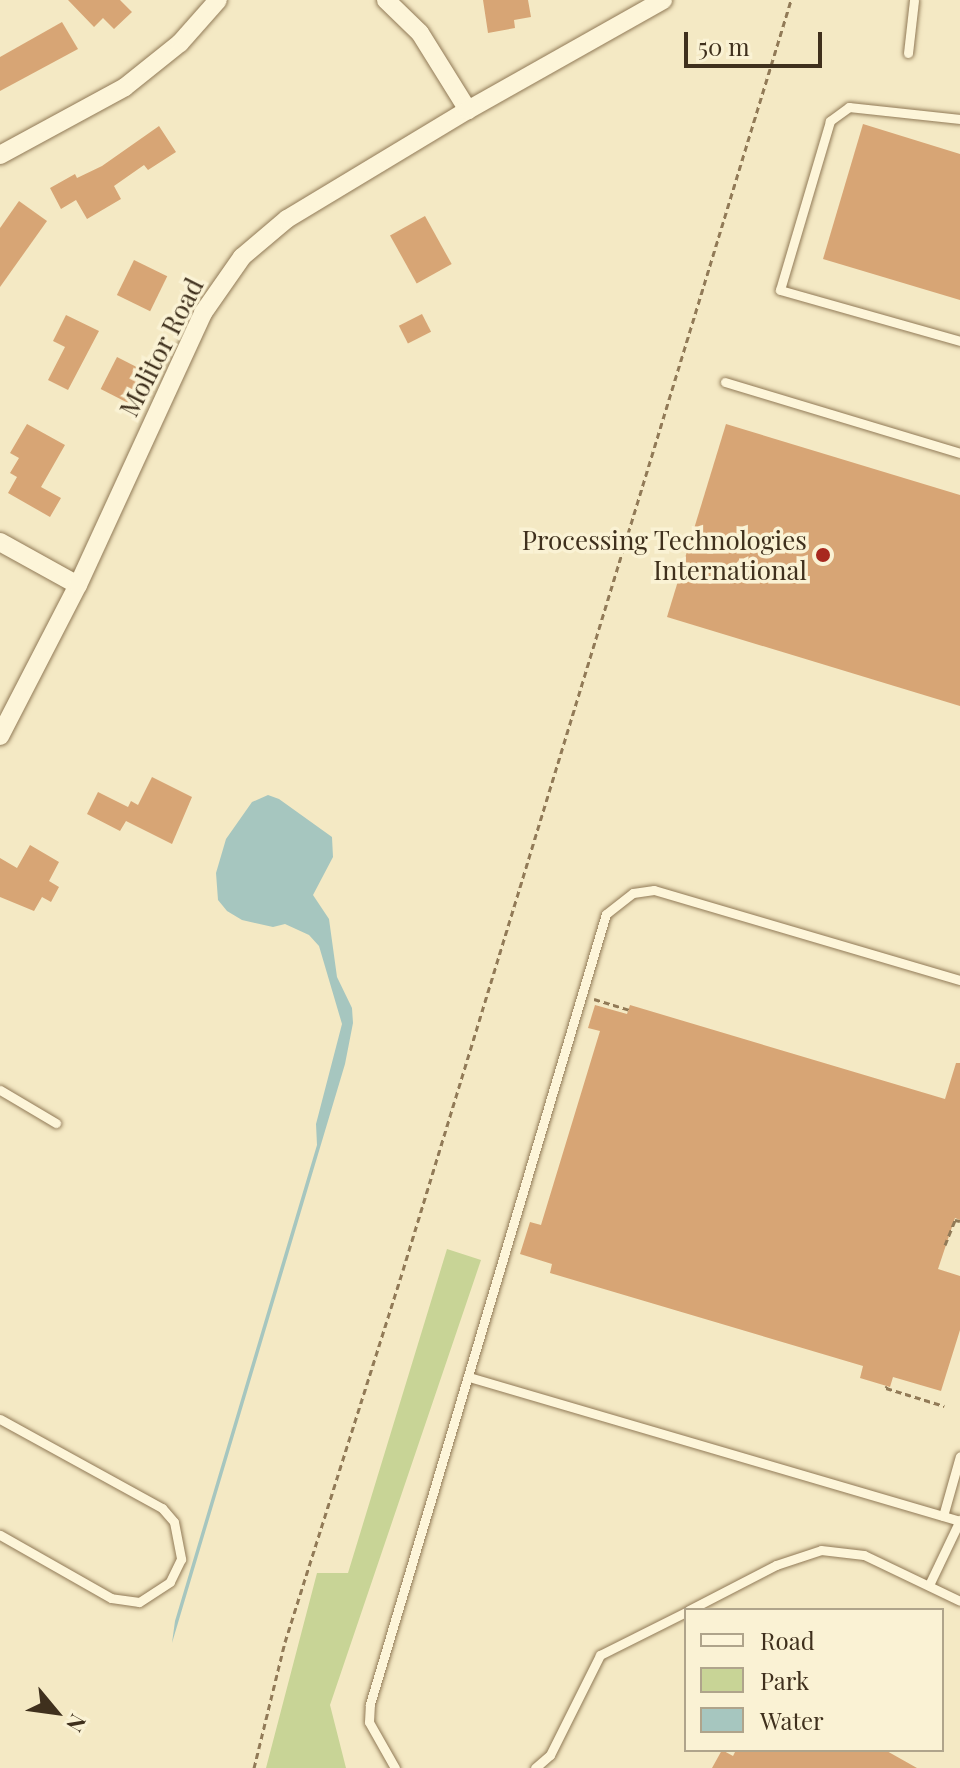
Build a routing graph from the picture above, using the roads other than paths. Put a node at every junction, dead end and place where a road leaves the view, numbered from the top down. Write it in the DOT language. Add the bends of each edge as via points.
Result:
graph roads {
  1 [pos="218,0"];
  2 [pos="386,0"];
  3 [pos="663,0"];
  4 [pos="914,0"];
  5 [pos="908,53"];
  6 [pos="468,110"];
  7 [pos="960,119"];
  8 [pos="0,155"];
  9 [pos="960,341"];
  10 [pos="725,382"];
  11 [pos="960,453"];
  12 [pos="0,542"];
  13 [pos="78,585"];
  14 [pos="0,736"];
  15 [pos="960,980"];
  16 [pos="0,1090"];
  17 [pos="56,1123"];
  18 [pos="469,1377"];
  19 [pos="0,1419"];
  20 [pos="960,1456"];
  21 [pos="943,1516"];
  22 [pos="960,1520"];
  23 [pos="0,1535"];
  24 [pos="929,1585"];
  25 [pos="960,1601"];
  26 [pos="694,1608"];
  27 [pos="684,1613"];
  28 [pos="395,1768"];
  29 [pos="535,1768"];
  1 -- 8 [label="street" via="180,43 125,87"];
  2 -- 6 [label="street" via="420,33"];
  3 -- 6 [label="street, Molitor Road"];
  4 -- 5 [label="lane"];
  6 -- 13 [label="street, Molitor Road" via="287,219 242,257 203,313"];
  7 -- 9 [label="lane" via="849,107 830,121 780,290"];
  10 -- 11 [label="lane"];
  12 -- 13 [label="street"];
  13 -- 14 [label="street, Molitor Road"];
  15 -- 18 [label="lane" via="654,890 621,899 600,929"];
  16 -- 17 [label="lane"];
  18 -- 21 [label="lane"];
  18 -- 28 [label="lane" via="370,1704 369,1722"];
  19 -- 23 [label="lane" via="162,1508 174,1522 181,1559 170,1582 139,1602 111,1598"];
  20 -- 21 [label="lane"];
  21 -- 22 [label="lane"];
  22 -- 24 [label="lane"];
  24 -- 25 [label="lane"];
  24 -- 26 [label="lane" via="864,1555 821,1550 776,1565"];
  27 -- 29 [label="lane" via="600,1655 550,1755"];
}
